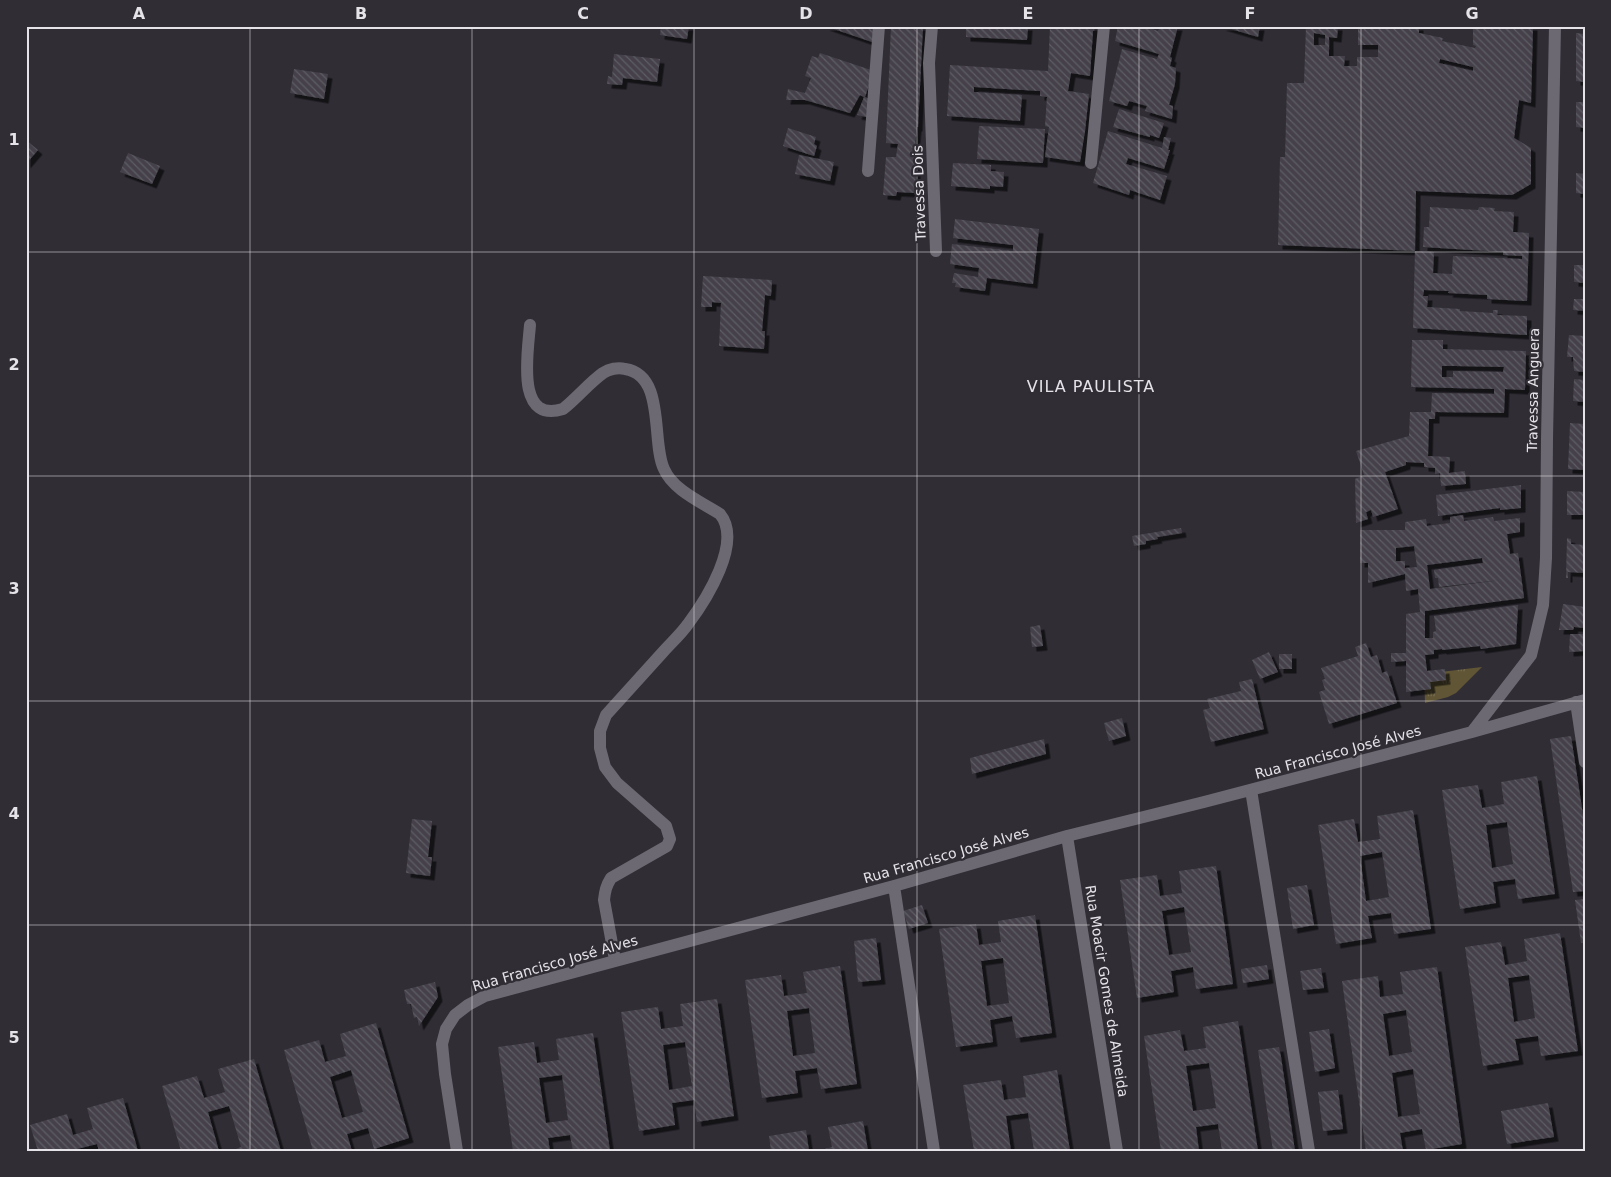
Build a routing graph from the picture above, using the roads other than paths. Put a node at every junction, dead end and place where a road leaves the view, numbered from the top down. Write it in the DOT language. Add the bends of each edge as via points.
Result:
graph roads {
  1 [pos="879,26"];
  2 [pos="932,26"];
  3 [pos="1104,26"];
  4 [pos="1555,26"];
  5 [pos="1091,163"];
  6 [pos="868,171"];
  7 [pos="936,251"];
  8 [pos="530,325"];
  9 [pos="1580,701"];
  10 [pos="1472,732"];
  11 [pos="1585,762"];
  12 [pos="1251,790"];
  13 [pos="1067,836"];
  14 [pos="894,886"];
  15 [pos="615,960"];
  16 [pos="457,1151"];
  17 [pos="934,1151"];
  18 [pos="1117,1151"];
  19 [pos="1309,1151"];
  1 -- 6 [label="street"];
  2 -- 7 [label="street, Travessa Dois" via="930,63"];
  3 -- 5 [label="street"];
  4 -- 10 [label="street, Travessa Anguera" via="1543,605 1531,655"];
  8 -- 15 [label="street" via="527,379 529,395 536,406 555,411 563,408 605,372 630,369 648,385 654,398 663,469 672,483 720,514 728,531 727,547 715,580 688,625 606,714 600,731 605,767 617,783 666,826 670,839 666,846 611,878 607,884 604,900"];
  9 -- 10 [label="street, Rua Francisco José Alves"];
  9 -- 11 [label="street"];
  10 -- 12 [label="street, Rua Francisco José Alves"];
  12 -- 13 [label="street, Rua Francisco José Alves"];
  12 -- 19 [label="street"];
  13 -- 14 [label="street, Rua Francisco José Alves"];
  13 -- 18 [label="street, Rua Moacir Gomes de Almeida"];
  14 -- 15 [label="street, Rua Francisco José Alves"];
  14 -- 17 [label="street"];
  15 -- 16 [label="street, Rua Francisco José Alves" via="485,996 455,1016 446,1029 442,1044"];
}
